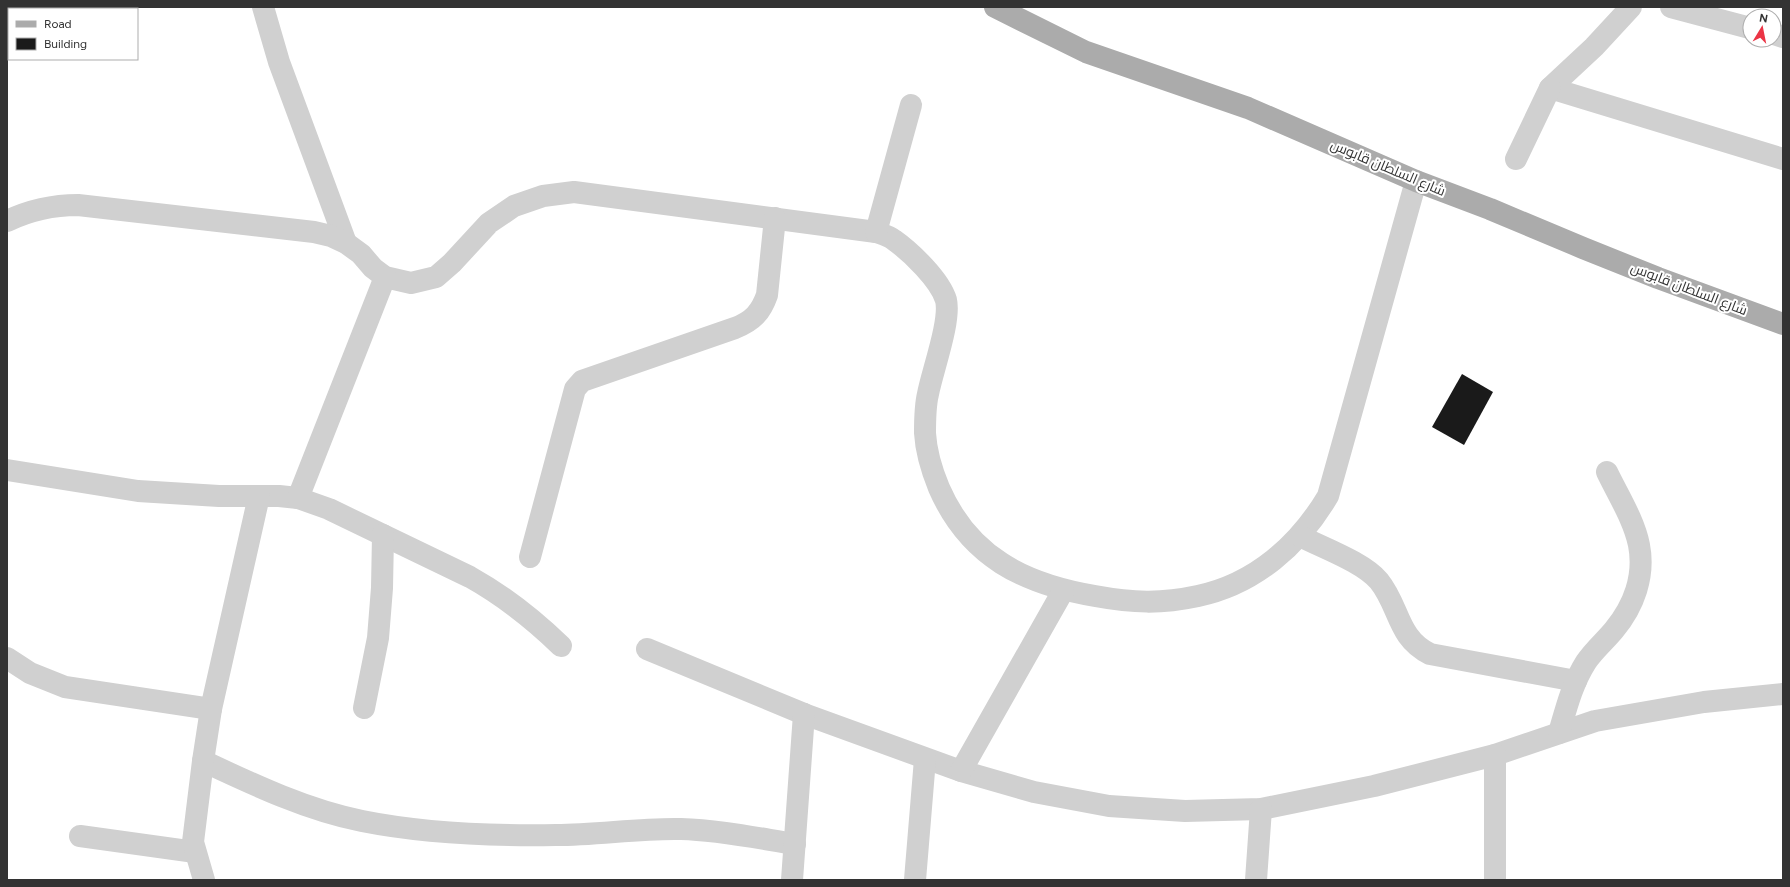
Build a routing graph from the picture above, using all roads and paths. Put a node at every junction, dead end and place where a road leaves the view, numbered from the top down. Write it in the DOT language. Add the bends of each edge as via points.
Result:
graph roads {
  1 [pos="263,7"];
  2 [pos="995,7"];
  3 [pos="1632,7"];
  4 [pos="1671,7"];
  5 [pos="1742,26"];
  6 [pos="1550,88"];
  7 [pos="911,105"];
  8 [pos="1516,159"];
  9 [pos="1783,159"];
  10 [pos="1416,181"];
  11 [pos="775,218"];
  12 [pos="7,221"];
  13 [pos="876,232"];
  14 [pos="346,243"];
  15 [pos="386,277"];
  16 [pos="1783,324"];
  17 [pos="7,470"];
  18 [pos="1607,472"];
  19 [pos="259,496"];
  20 [pos="298,498"];
  21 [pos="383,535"];
  22 [pos="1300,536"];
  23 [pos="530,557"];
  24 [pos="1064,591"];
  25 [pos="561,646"];
  26 [pos="647,649"];
  27 [pos="7,658"];
  28 [pos="1576,681"];
  29 [pos="1783,694"];
  30 [pos="364,708"];
  31 [pos="211,709"];
  32 [pos="804,714"];
  33 [pos="1559,733"];
  34 [pos="1495,755"];
  35 [pos="925,759"];
  36 [pos="203,761"];
  37 [pos="961,771"];
  38 [pos="1262,809"];
  39 [pos="80,836"];
  40 [pos="795,844"];
  41 [pos="195,852"];
  42 [pos="204,880"];
  43 [pos="792,880"];
  44 [pos="915,880"];
  45 [pos="1256,880"];
  46 [pos="1495,880"];
  1 -- 14 [label="street" via="279,62"];
  2 -- 10 [label="main road, شارع السلطان قابوس" via="1086,52 1248,108"];
  3 -- 6 [label="street"];
  4 -- 5 [label="street"];
  6 -- 8 [label="street"];
  6 -- 9 [label="street"];
  7 -- 13 [label="street"];
  10 -- 16 [label="main road, شارع السلطان قابوس" via="1490,208 1658,278"];
  10 -- 22 [label="street" via="1328,496"];
  11 -- 13 [label="street"];
  11 -- 15 [label="street" via="574,192 543,196 514,206 489,223 436,277 411,283"];
  11 -- 23 [label="street" via="767,295 763,306 747,324 582,381 575,388"];
  12 -- 14 [label="street" via="39,209 58,205 78,205 314,232"];
  13 -- 24 [label="street" via="892,239 906,250 937,282 946,301 946,321 927,397 925,434 932,471 946,505 968,536 996,560 1029,579"];
  14 -- 15 [label="street"];
  15 -- 20 [label="street"];
  17 -- 19 [label="street" via="138,491"];
  18 -- 28 [label="street" via="1639,544 1641,568 1637,591 1628,612 1586,662"];
  19 -- 20 [label="street"];
  19 -- 31 [label="street"];
  20 -- 21 [label="street"];
  21 -- 25 [label="street" via="495,591 524,612"];
  21 -- 30 [label="street" via="382,600 378,638"];
  22 -- 24 [label="street" via="1267,565 1243,581 1209,594 1174,602 1137,603"];
  22 -- 28 [label="street" via="1370,572 1380,582 1411,641 1419,649 1430,654"];
  24 -- 37 [label="street"];
  26 -- 32 [label="street"];
  27 -- 31 [label="street" via="30,673 65,687"];
  28 -- 33 [label="street"];
  29 -- 33 [label="street" via="1704,702 1594,721"];
  31 -- 36 [label="street"];
  32 -- 35 [label="street"];
  32 -- 40 [label="street"];
  33 -- 34 [label="street"];
  34 -- 38 [label="street" via="1374,786"];
  34 -- 46 [label="street"];
  35 -- 37 [label="street"];
  35 -- 44 [label="street"];
  36 -- 40 [label="street" via="281,796 321,810 369,822 508,835 682,829"];
  36 -- 41 [label="street" via="193,842"];
  37 -- 38 [label="street" via="1034,792 1109,806 1185,811"];
  38 -- 45 [label="street"];
  39 -- 41 [label="street"];
  40 -- 43 [label="street"];
  41 -- 42 [label="street"];
}
